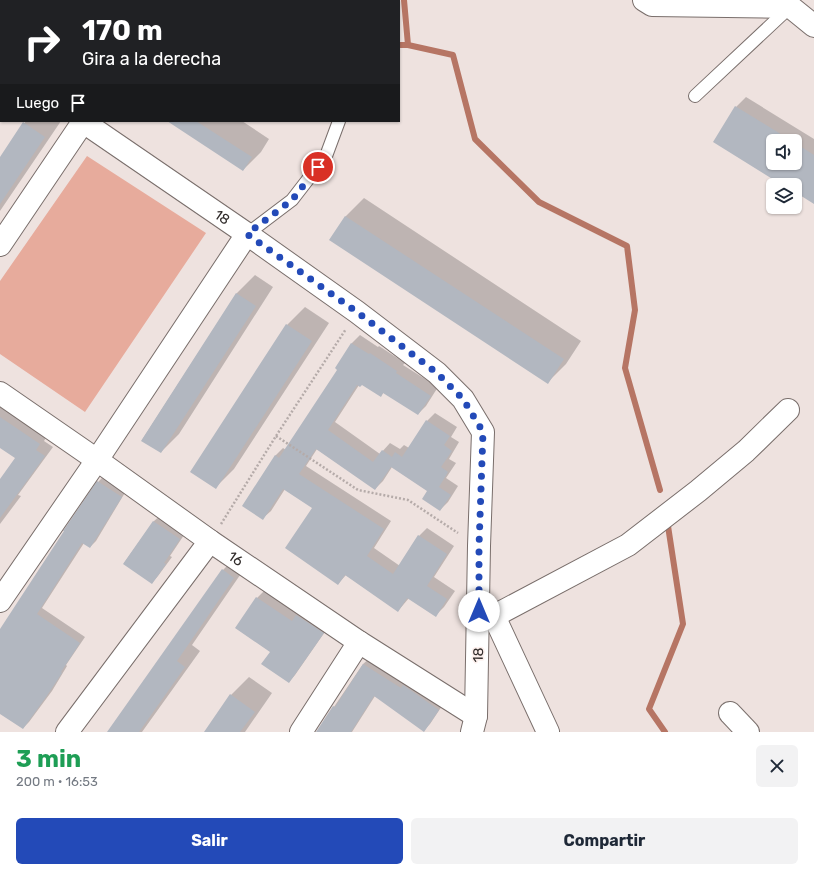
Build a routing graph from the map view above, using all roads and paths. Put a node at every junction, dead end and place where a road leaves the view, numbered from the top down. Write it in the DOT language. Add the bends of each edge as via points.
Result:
graph roads {
  1 [pos="644,0"];
  2 [pos="786,3"];
  3 [pos="814,26"];
  4 [pos="695,96"];
  5 [pos="82,122"];
  6 [pos="84,122"];
  7 [pos="339,122"];
  8 [pos="247,234"];
  9 [pos="0,245"];
  10 [pos="357,312"];
  11 [pos="0,393"];
  12 [pos="788,410"];
  13 [pos="276,436"];
  14 [pos="97,460"];
  15 [pos="210,541"];
  16 [pos="479,546"];
  17 [pos="0,601"];
  18 [pos="486,614"];
  19 [pos="359,642"];
  20 [pos="730,713"];
  21 [pos="474,724"];
  22 [pos="67,732"];
  23 [pos="302,732"];
  24 [pos="548,732"];
  25 [pos="748,732"];
  1 -- 2 [label="street" via="652,5"];
  2 -- 3 [label="street"];
  2 -- 4 [label="lane"];
  5 -- 9 [label="street"];
  6 -- 8 [label="street, 18"];
  7 -- 8 [label="lane" via="326,156 292,200"];
  8 -- 10 [label="street, 18"];
  8 -- 14 [label="street"];
  10 -- 13 [label="path"];
  10 -- 16 [label="street, 18" via="437,373 463,399 483,432"];
  11 -- 14 [label="street, 16"];
  12 -- 18 [label="street" via="746,451 628,545"];
  13 -- 15 [label="path"];
  13 -- 16 [label="path" via="358,490 408,500"];
  14 -- 15 [label="street, 16"];
  14 -- 17 [label="street"];
  15 -- 19 [label="street, 16"];
  15 -- 22 [label="street"];
  16 -- 18 [label="street, 18"];
  18 -- 21 [label="street, 18"];
  18 -- 24 [label="street"];
  19 -- 21 [label="street, 16"];
  19 -- 23 [label="street"];
  20 -- 25 [label="street"];
}
